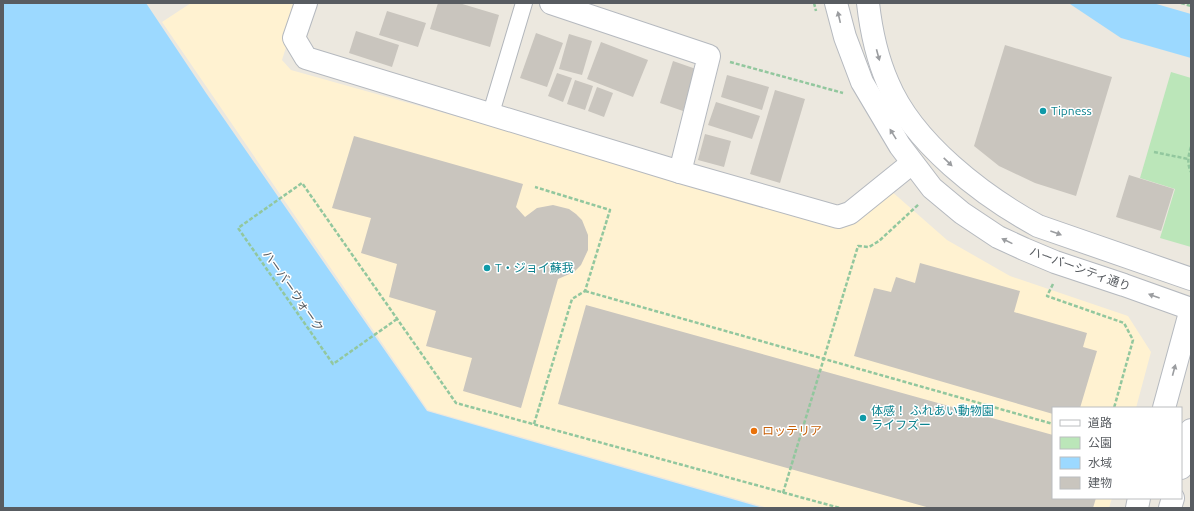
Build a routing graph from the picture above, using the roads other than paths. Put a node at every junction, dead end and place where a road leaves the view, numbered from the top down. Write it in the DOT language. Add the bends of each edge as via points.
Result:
graph roads {
  1 [pos="306,3"];
  2 [pos="524,3"];
  3 [pos="551,3"];
  4 [pos="836,3"];
  5 [pos="868,3"];
  6 [pos="491,113"];
  7 [pos="912,163"];
  8 [pos="680,172"];
  9 [pos="1191,279"];
  10 [pos="1191,309"];
  11 [pos="1164,407"];
  12 [pos="1191,430"];
  13 [pos="1182,464"];
  1 -- 6 [label="street" via="294,38 306,58"];
  2 -- 6 [label="street"];
  3 -- 8 [label="street" via="709,56"];
  7 -- 4 [label="street, ハーバーシティ通り, one-way" via="862,82 845,38"];
  5 -- 9 [label="street, one-way" via="876,46 888,84 919,131 954,167 1004,205 1038,226"];
  6 -- 8 [label="street"];
  7 -- 8 [label="street" via="850,213 838,217"];
  10 -- 7 [label="street, ハーバーシティ通り, one-way" via="1055,262 998,237 962,213 932,188"];
  11 -- 10 [label="street, one-way"];
  12 -- 13 [label="street"];
}
